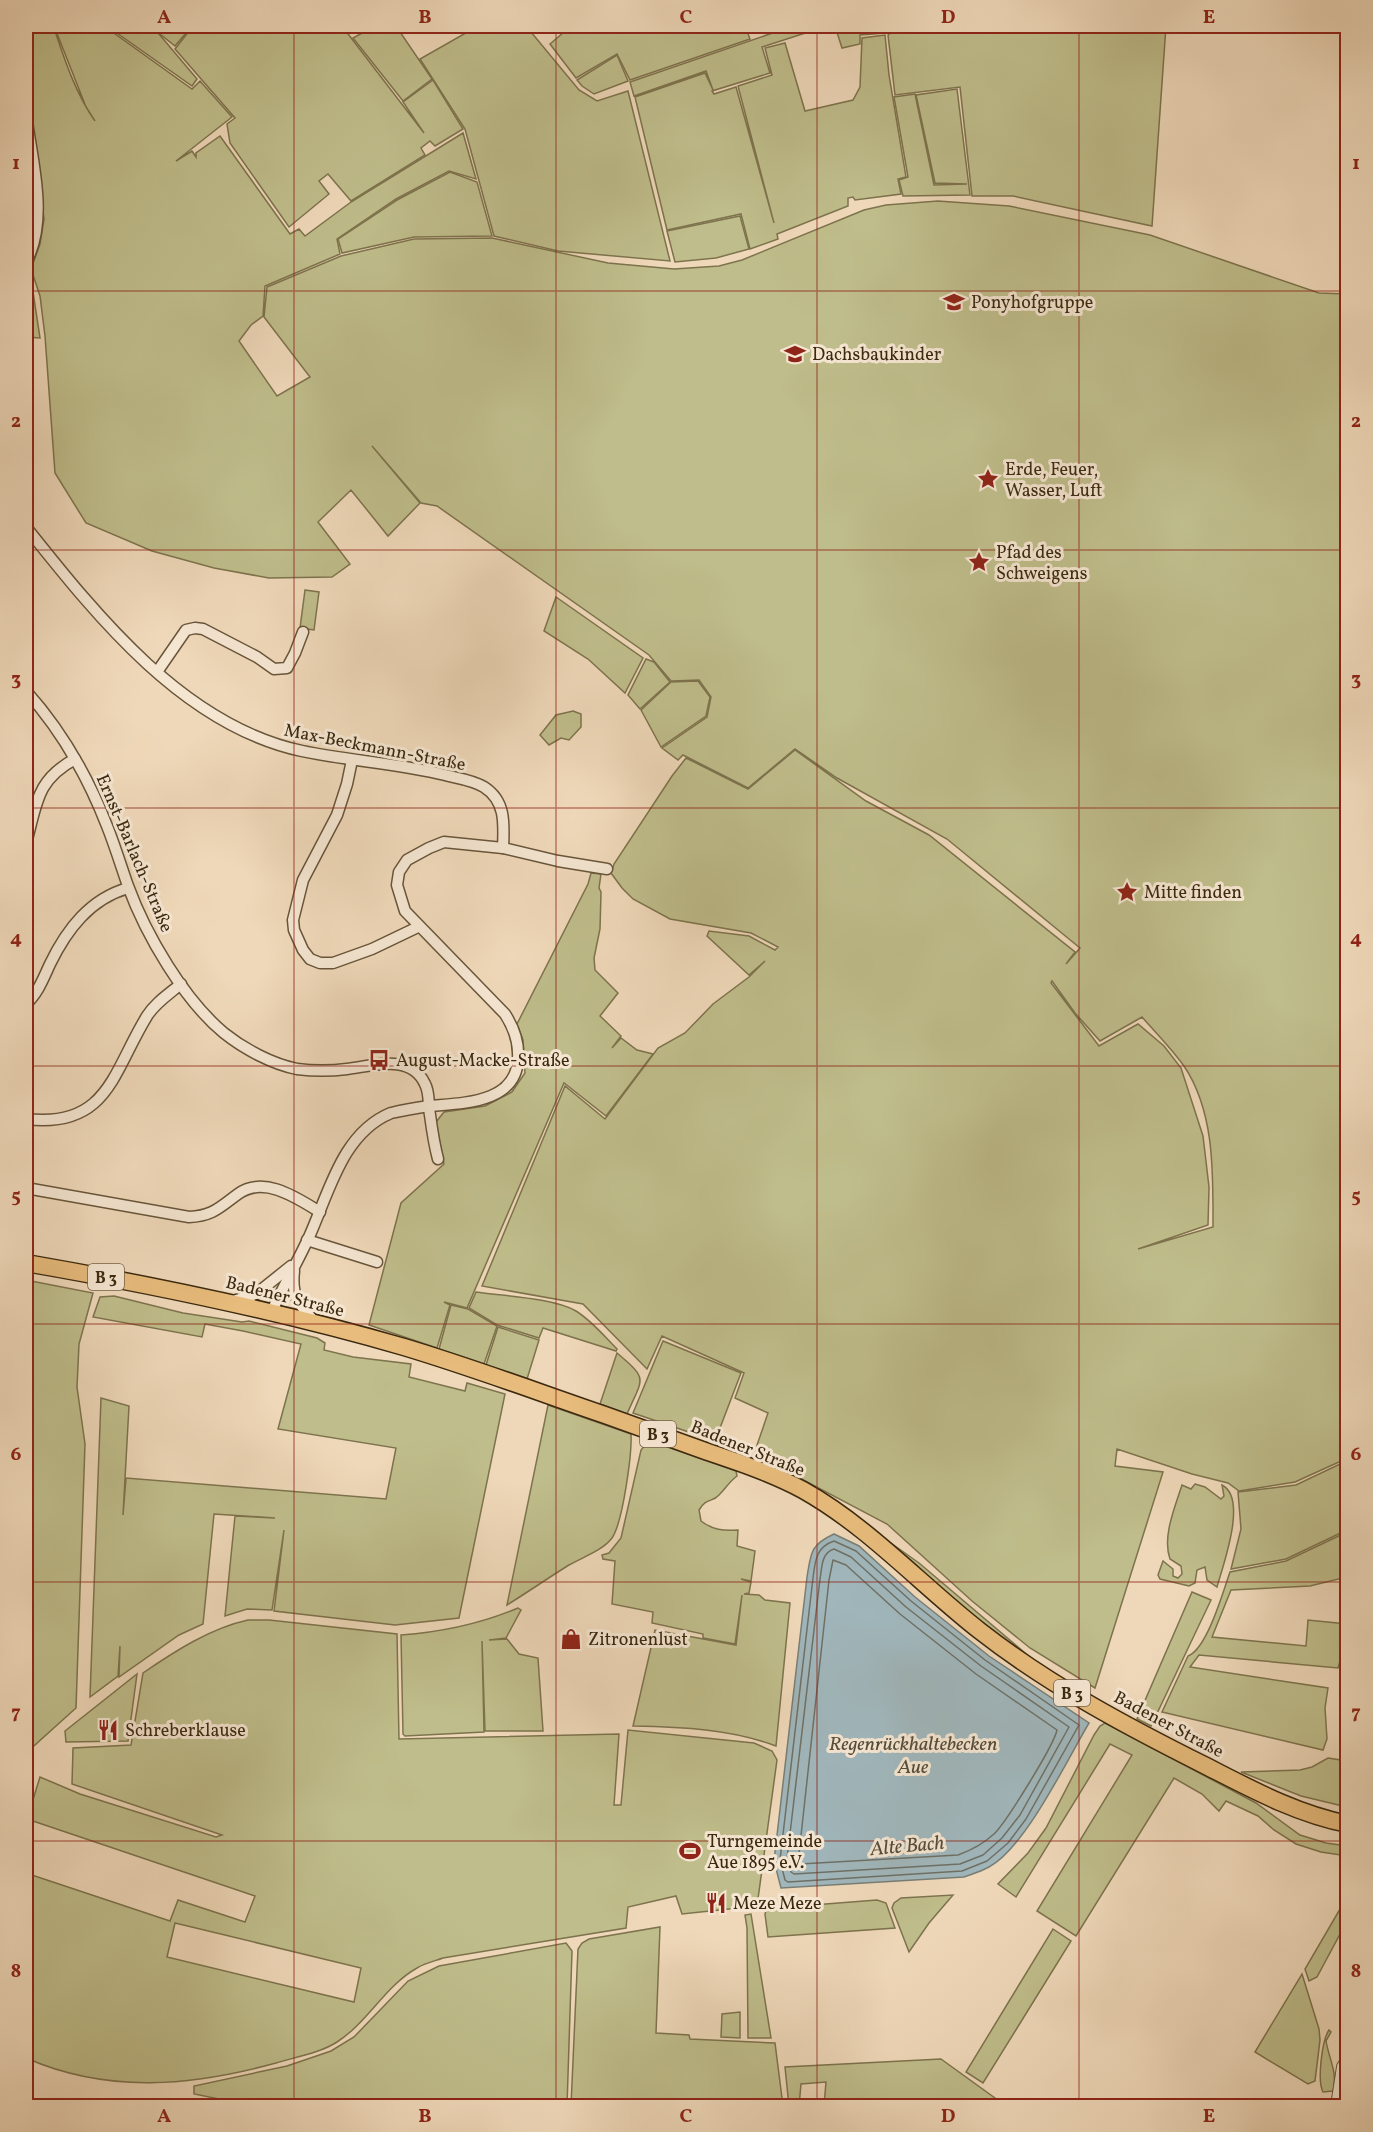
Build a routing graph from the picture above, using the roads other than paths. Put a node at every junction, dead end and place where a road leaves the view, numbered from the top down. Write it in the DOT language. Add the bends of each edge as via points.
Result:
graph roads {
  1 [pos="26,115"];
  2 [pos="26,262"];
  3 [pos="26,527"];
  4 [pos="303,632"];
  5 [pos="157,672"];
  6 [pos="26,691"];
  7 [pos="75,759"];
  8 [pos="352,760"];
  9 [pos="26,843"];
  10 [pos="503,848"];
  11 [pos="607,869"];
  12 [pos="128,888"];
  13 [pos="418,927"];
  14 [pos="181,984"];
  15 [pos="26,1004"];
  16 [pos="429,1106"];
  17 [pos="26,1119"];
  18 [pos="438,1159"];
  19 [pos="26,1188"];
  20 [pos="320,1212"];
  21 [pos="307,1240"];
  22 [pos="296,1262"];
  23 [pos="378,1262"];
  24 [pos="26,1263"];
  25 [pos="231,1302"];
  26 [pos="271,1313"];
  27 [pos="318,1324"];
  28 [pos="1347,1824"];
  29 [pos="1347,2059"];
  30 [pos="1337,2106"];
  1 -- 2 [label="street" via="38,210 36,238"];
  3 -- 5 [label="street, Max-Beckmann-Straße" via="71,584"];
  4 -- 5 [label="street" via="287,668 274,669 203,629 189,628"];
  5 -- 8 [label="street, Max-Beckmann-Straße" via="240,730 272,744"];
  6 -- 7 [label="street, Ernst-Barlach-Straße"];
  7 -- 9 [label="street" via="44,784 33,809"];
  7 -- 12 [label="street, Ernst-Barlach-Straße" via="107,825"];
  8 -- 10 [label="street, Max-Beckmann-Straße" via="439,773 483,786 496,797 502,810"];
  8 -- 13 [label="street" via="337,815 303,880 294,930 310,959 333,963"];
  10 -- 11 [label="street"];
  10 -- 13 [label="street" via="444,842 407,860 397,885 405,911"];
  12 -- 14 [label="street, Ernst-Barlach-Straße" via="150,936"];
  12 -- 15 [label="street" via="100,901 79,919"];
  13 -- 16 [label="street" via="505,1014 513,1025 519,1047 518,1066 502,1090 471,1102"];
  14 -- 16 [label="street, Ernst-Barlach-Straße" via="224,1033 254,1052 296,1068 323,1070 402,1064 425,1083"];
  14 -- 17 [label="street" via="148,1014 102,1097 86,1110 68,1117"];
  16 -- 18 [label="street"];
  16 -- 20 [label="street" via="378,1118 365,1129 338,1168"];
  19 -- 20 [label="street" via="189,1217 213,1213 241,1191 258,1186 280,1191"];
  20 -- 21 [label="street"];
  21 -- 22 [label="street"];
  21 -- 23 [label="street"];
  22 -- 25 [label="street" via="256,1294"];
  22 -- 26 [label="street"];
  22 -- 27 [label="street" via="294,1293"];
  24 -- 25 [label="main road, Badener Straße / B 3"];
  25 -- 26 [label="main road, Badener Straße / B 3"];
  26 -- 27 [label="main road, Badener Straße / B 3"];
  27 -- 28 [label="main road, Badener Straße / B 3" via="405,1347 519,1385 782,1479 864,1532 984,1635 1095,1708 1270,1798"];
  29 -- 30 [label="street"];
}
